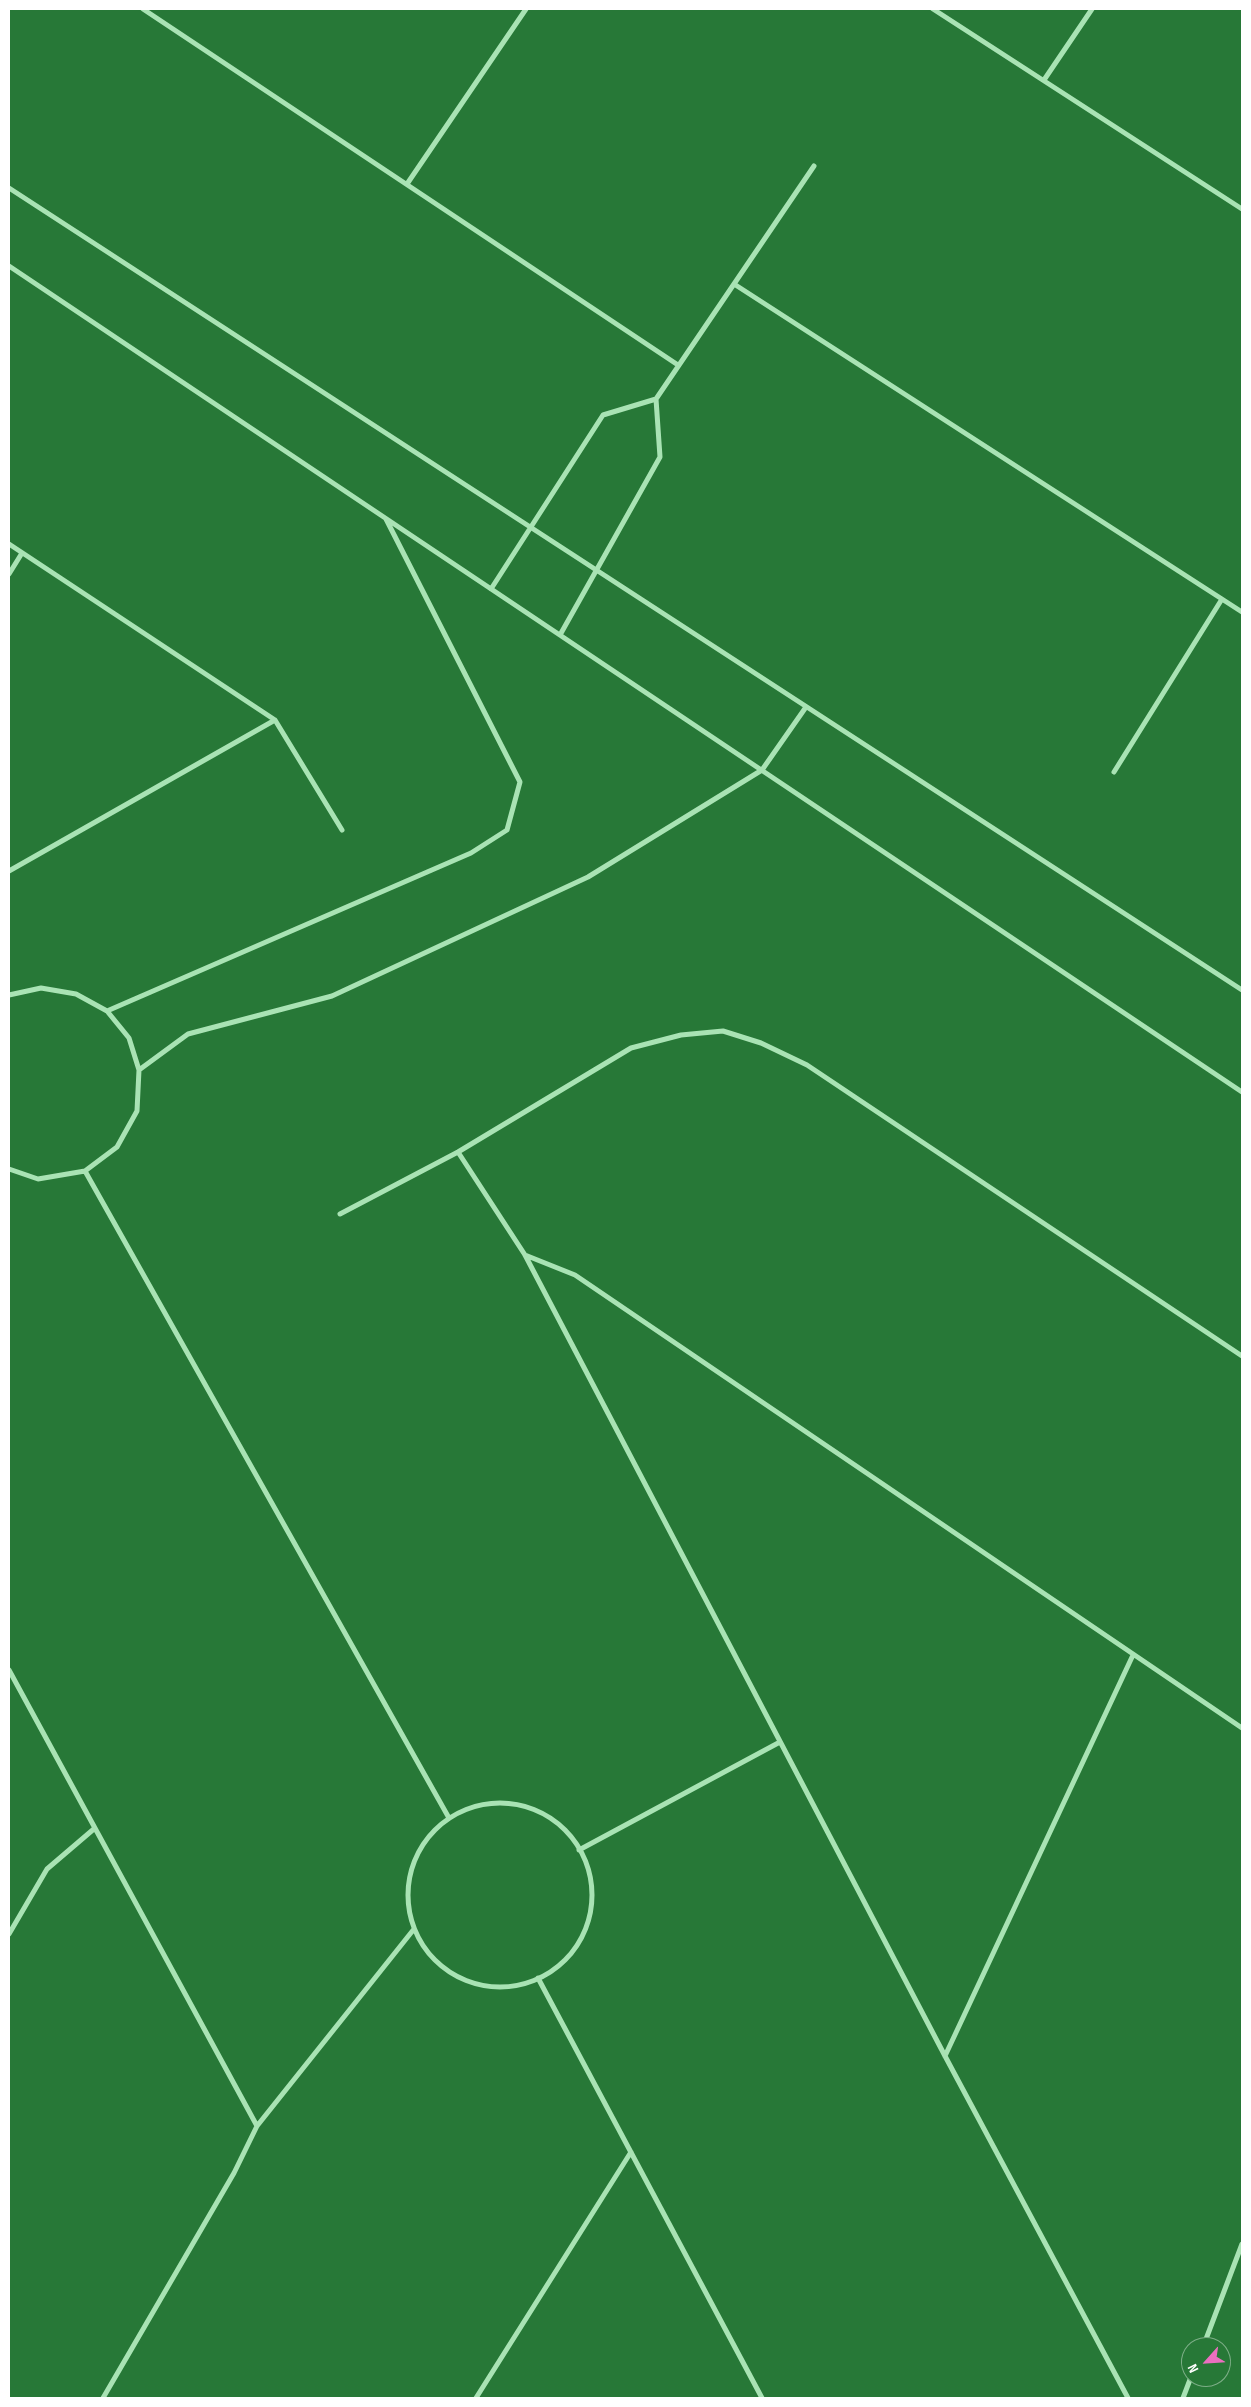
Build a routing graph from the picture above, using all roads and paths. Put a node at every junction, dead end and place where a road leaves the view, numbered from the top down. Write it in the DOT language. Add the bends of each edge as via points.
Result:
graph roads {
  1 [pos="143,9"];
  2 [pos="526,9"];
  3 [pos="933,9"];
  4 [pos="1092,9"];
  5 [pos="1044,80"];
  6 [pos="814,166"];
  7 [pos="407,184"];
  8 [pos="9,188"];
  9 [pos="1242,209"];
  10 [pos="9,266"];
  11 [pos="734,284"];
  12 [pos="678,365"];
  13 [pos="656,399"];
  14 [pos="386,519"];
  15 [pos="530,528"];
  16 [pos="9,544"];
  17 [pos="22,553"];
  18 [pos="596,571"];
  19 [pos="9,574"];
  20 [pos="491,589"];
  21 [pos="1222,599"];
  22 [pos="1242,612"];
  23 [pos="560,635"];
  24 [pos="806,707"];
  25 [pos="275,720"];
  26 [pos="762,770"];
  27 [pos="1114,772"];
  28 [pos="342,830"];
  29 [pos="9,871"];
  30 [pos="1242,990"];
  31 [pos="9,995"];
  32 [pos="107,1011"];
  33 [pos="139,1070"];
  34 [pos="1242,1092"];
  35 [pos="458,1152"];
  36 [pos="9,1169"];
  37 [pos="85,1171"];
  38 [pos="340,1214"];
  39 [pos="525,1255"];
  40 [pos="1242,1356"];
  41 [pos="1133,1655"];
  42 [pos="9,1670"];
  43 [pos="1242,1728"];
  44 [pos="780,1742"];
  45 [pos="449,1818"];
  46 [pos="95,1828"];
  47 [pos="579,1850"];
  48 [pos="414,1928"];
  49 [pos="9,1934"];
  50 [pos="538,1978"];
  51 [pos="945,2056"];
  52 [pos="257,2126"];
  53 [pos="631,2152"];
  54 [pos="1242,2244"];
  55 [pos="1207,2337"];
  56 [pos="103,2398"];
  57 [pos="476,2398"];
  58 [pos="762,2398"];
  59 [pos="1128,2398"];
  1 -- 7 [label="street"];
  2 -- 7 [label="street"];
  3 -- 5 [label="street"];
  4 -- 5 [label="street"];
  5 -- 9 [label="street"];
  6 -- 11 [label="street"];
  7 -- 12 [label="street"];
  8 -- 15 [label="street"];
  10 -- 14 [label="street"];
  11 -- 12 [label="street"];
  11 -- 21 [label="street"];
  12 -- 13 [label="street"];
  13 -- 15 [label="street" via="603,415"];
  13 -- 18 [label="street" via="660,457"];
  14 -- 20 [label="street"];
  14 -- 32 [label="street" via="520,782 506,830 471,853"];
  15 -- 18 [label="street"];
  15 -- 20 [label="street"];
  16 -- 17 [label="street"];
  17 -- 19 [label="street"];
  17 -- 25 [label="street"];
  18 -- 23 [label="street"];
  18 -- 24 [label="street"];
  20 -- 23 [label="street"];
  21 -- 22 [label="street"];
  21 -- 27 [label="street"];
  23 -- 26 [label="street"];
  24 -- 26 [label="street"];
  24 -- 30 [label="street"];
  25 -- 28 [label="street"];
  25 -- 29 [label="street"];
  26 -- 33 [label="street" via="588,877 332,996 188,1034"];
  26 -- 34 [label="street"];
  31 -- 32 [label="street" via="41,988 76,994"];
  32 -- 33 [label="street" via="128,1038"];
  33 -- 37 [label="street" via="137,1111 117,1147"];
  35 -- 38 [label="street"];
  35 -- 39 [label="street"];
  35 -- 40 [label="street" via="631,1048 681,1035 723,1031 761,1043 807,1065"];
  36 -- 37 [label="street" via="38,1179"];
  37 -- 45 [label="street"];
  39 -- 41 [label="street" via="576,1275"];
  39 -- 44 [label="street"];
  41 -- 43 [label="street"];
  41 -- 51 [label="street"];
  42 -- 46 [label="street"];
  44 -- 47 [label="street"];
  44 -- 51 [label="street"];
  45 -- 47 [label="street" via="482,1804 514,1803 544,1814 570,1835"];
  45 -- 48 [label="street" via="428,1836 412,1865 407,1897"];
  46 -- 49 [label="street" via="46,1869"];
  46 -- 52 [label="street"];
  47 -- 50 [label="street" via="586,1862 592,1894 587,1925 572,1954 548,1975"];
  48 -- 50 [label="street" via="430,1956 455,1976 485,1987 518,1986"];
  48 -- 52 [label="street"];
  50 -- 53 [label="street"];
  51 -- 59 [label="street"];
  52 -- 56 [label="street" via="234,2173"];
  53 -- 57 [label="street"];
  53 -- 58 [label="street"];
  54 -- 55 [label="street"];
}
